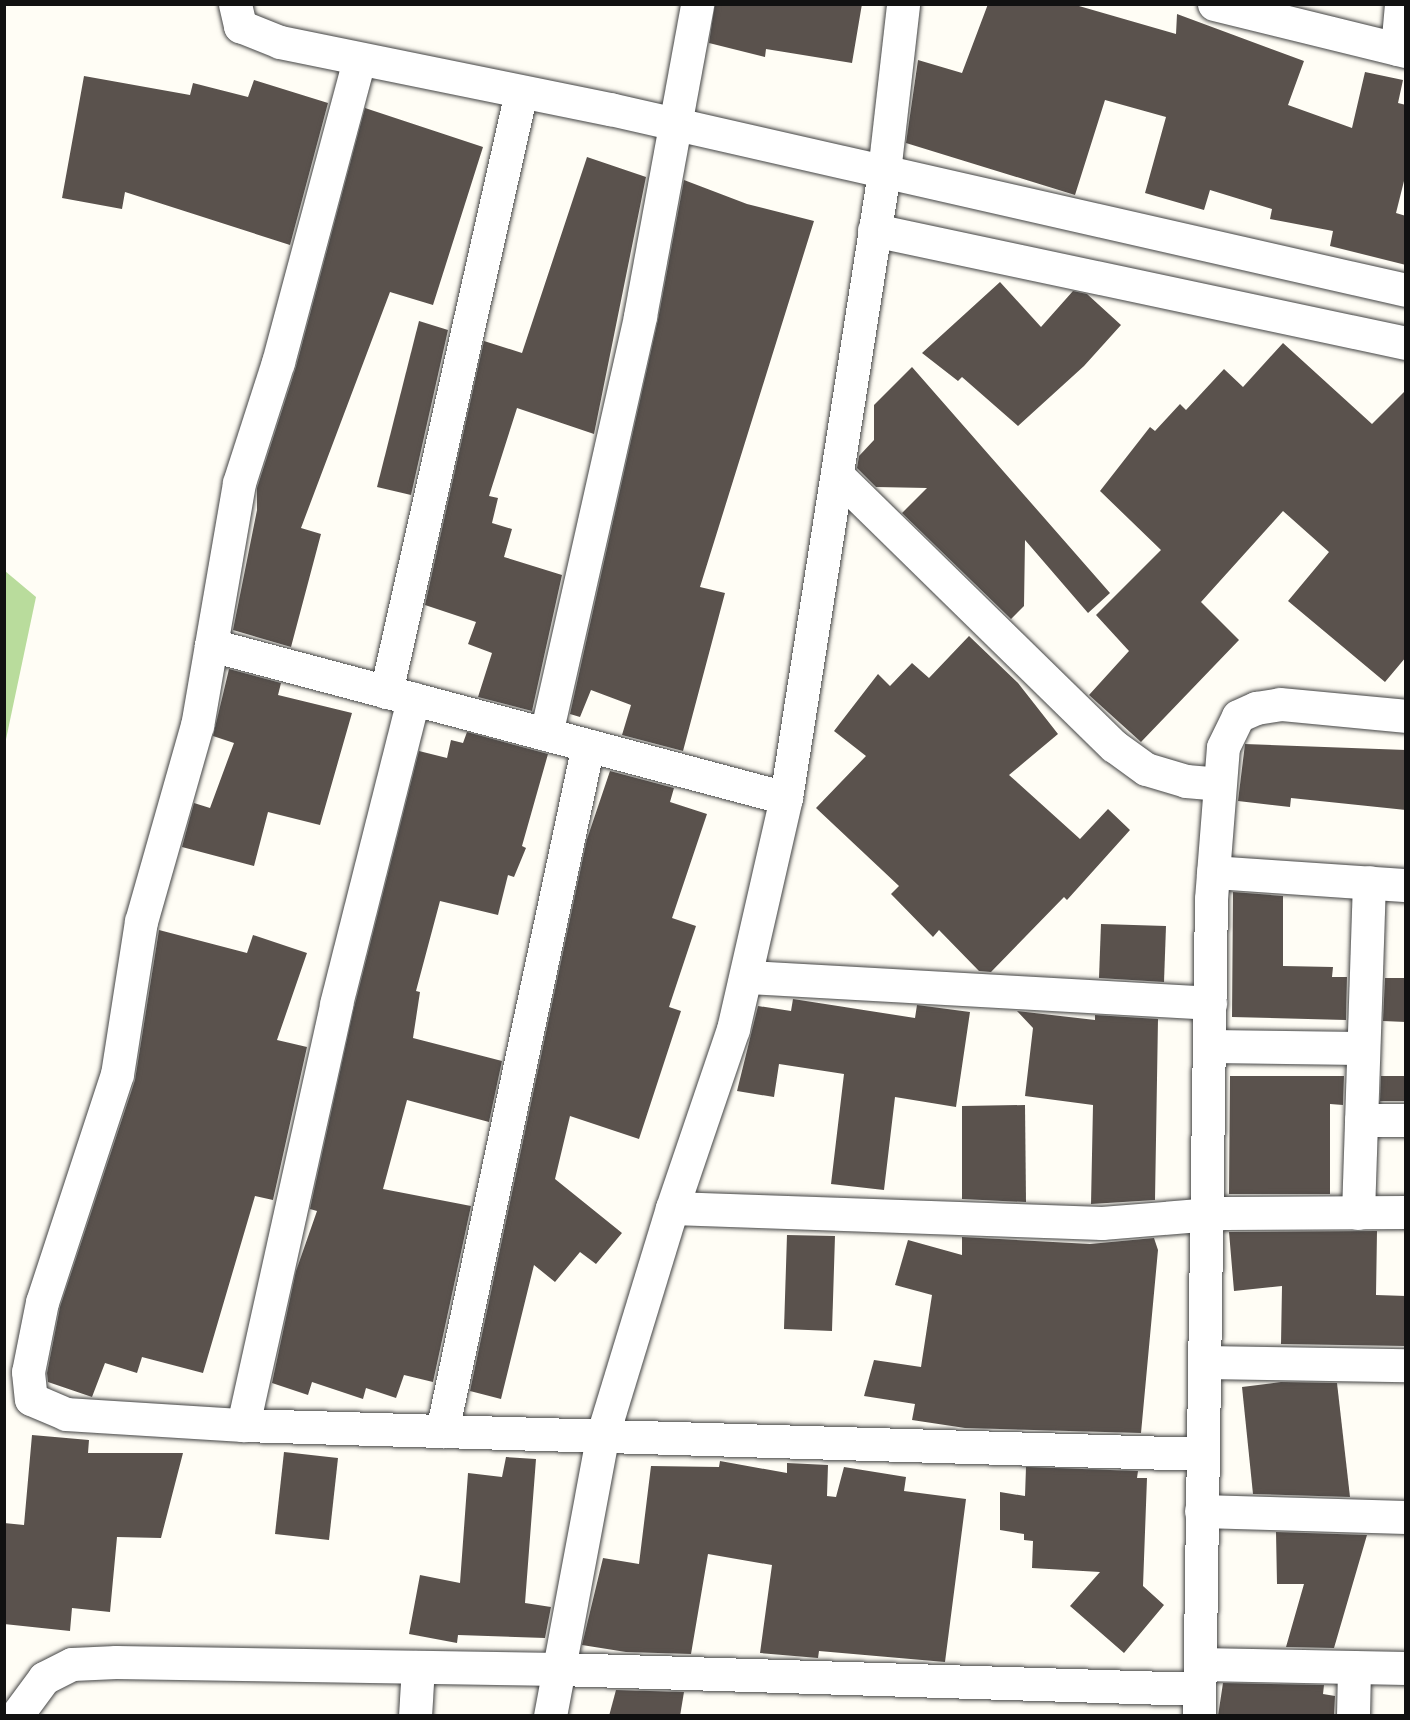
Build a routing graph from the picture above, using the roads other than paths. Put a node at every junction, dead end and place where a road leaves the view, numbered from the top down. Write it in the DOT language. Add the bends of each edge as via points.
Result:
graph roads {
  1 [pos="235,4"];
  2 [pos="697,4"];
  3 [pos="903,4"];
  4 [pos="1214,4"];
  5 [pos="1401,4"];
  6 [pos="1401,50"];
  7 [pos="359,60"];
  8 [pos="521,92"];
  9 [pos="678,125"];
  10 [pos="884,172"];
  11 [pos="874,230"];
  12 [pos="1406,290"];
  13 [pos="1406,343"];
  14 [pos="838,476"];
  15 [pos="211,645"];
  16 [pos="400,696"];
  17 [pos="1406,716"];
  18 [pos="546,734"];
  19 [pos="588,745"];
  20 [pos="1218,784"];
  21 [pos="786,798"];
  22 [pos="1213,872"];
  23 [pos="1369,882"];
  24 [pos="1406,885"];
  25 [pos="747,977"];
  26 [pos="1210,1003"];
  27 [pos="1210,1046"];
  28 [pos="1361,1048"];
  29 [pos="1361,1120"];
  30 [pos="1406,1120"];
  31 [pos="672,1208"];
  32 [pos="1406,1212"];
  33 [pos="1358,1213"];
  34 [pos="1208,1214"];
  35 [pos="1205,1362"];
  36 [pos="1406,1365"];
  37 [pos="243,1425"];
  38 [pos="442,1431"];
  39 [pos="602,1437"];
  40 [pos="1201,1454"];
  41 [pos="1201,1511"];
  42 [pos="1406,1517"];
  43 [pos="418,1667"];
  44 [pos="1354,1667"];
  45 [pos="1406,1668"];
  46 [pos="560,1669"];
  47 [pos="1199,1689"];
  48 [pos="16,1716"];
  49 [pos="415,1716"];
  50 [pos="550,1716"];
  51 [pos="1353,1716"];
  1 -- 7 [label="street" via="240,26 251,32"];
  2 -- 9 [label="street"];
  3 -- 10 [label="street"];
  4 -- 6 [label="street"];
  5 -- 6 [label="street"];
  7 -- 8 [label="street"];
  7 -- 15 [label="street" via="278,362 239,483"];
  8 -- 9 [label="street"];
  8 -- 16 [label="street"];
  9 -- 10 [label="street"];
  9 -- 18 [label="street"];
  10 -- 11 [label="street"];
  10 -- 12 [label="street"];
  11 -- 13 [label="street"];
  11 -- 14 [label="street"];
  14 -- 20 [label="street" via="1114,746 1146,769 1186,781"];
  14 -- 21 [label="street"];
  15 -- 16 [label="street"];
  15 -- 37 [label="street" via="174,816 141,921 117,1074 54,1262 27,1388 40,1406 66,1414"];
  16 -- 18 [label="street"];
  16 -- 37 [label="street"];
  17 -- 20 [label="street" via="1280,704 1256,708 1238,716 1229,729"];
  18 -- 19 [label="street"];
  19 -- 21 [label="street"];
  19 -- 38 [label="street"];
  20 -- 22 [label="street"];
  21 -- 25 [label="street"];
  22 -- 23 [label="street"];
  22 -- 26 [label="street"];
  23 -- 24 [label="street"];
  23 -- 28 [label="street"];
  25 -- 26 [label="street"];
  25 -- 31 [label="street"];
  26 -- 27 [label="street"];
  27 -- 28 [label="street"];
  27 -- 34 [label="street"];
  28 -- 29 [label="street"];
  29 -- 30 [label="street"];
  29 -- 33 [label="street"];
  31 -- 34 [label="street" via="1102,1223"];
  31 -- 39 [label="street"];
  32 -- 33 [label="street"];
  33 -- 34 [label="street"];
  34 -- 35 [label="street"];
  35 -- 36 [label="street"];
  35 -- 40 [label="street"];
  37 -- 38 [label="street"];
  38 -- 39 [label="street"];
  39 -- 40 [label="street"];
  39 -- 46 [label="street"];
  40 -- 41 [label="street"];
  41 -- 42 [label="street"];
  41 -- 47 [label="street"];
  43 -- 46 [label="street"];
  43 -- 48 [label="street" via="72,1664 44,1678"];
  43 -- 49 [label="street"];
  44 -- 45 [label="street"];
  44 -- 47 [label="street"];
  44 -- 51 [label="street"];
  46 -- 47 [label="street"];
  46 -- 50 [label="street"];
}
